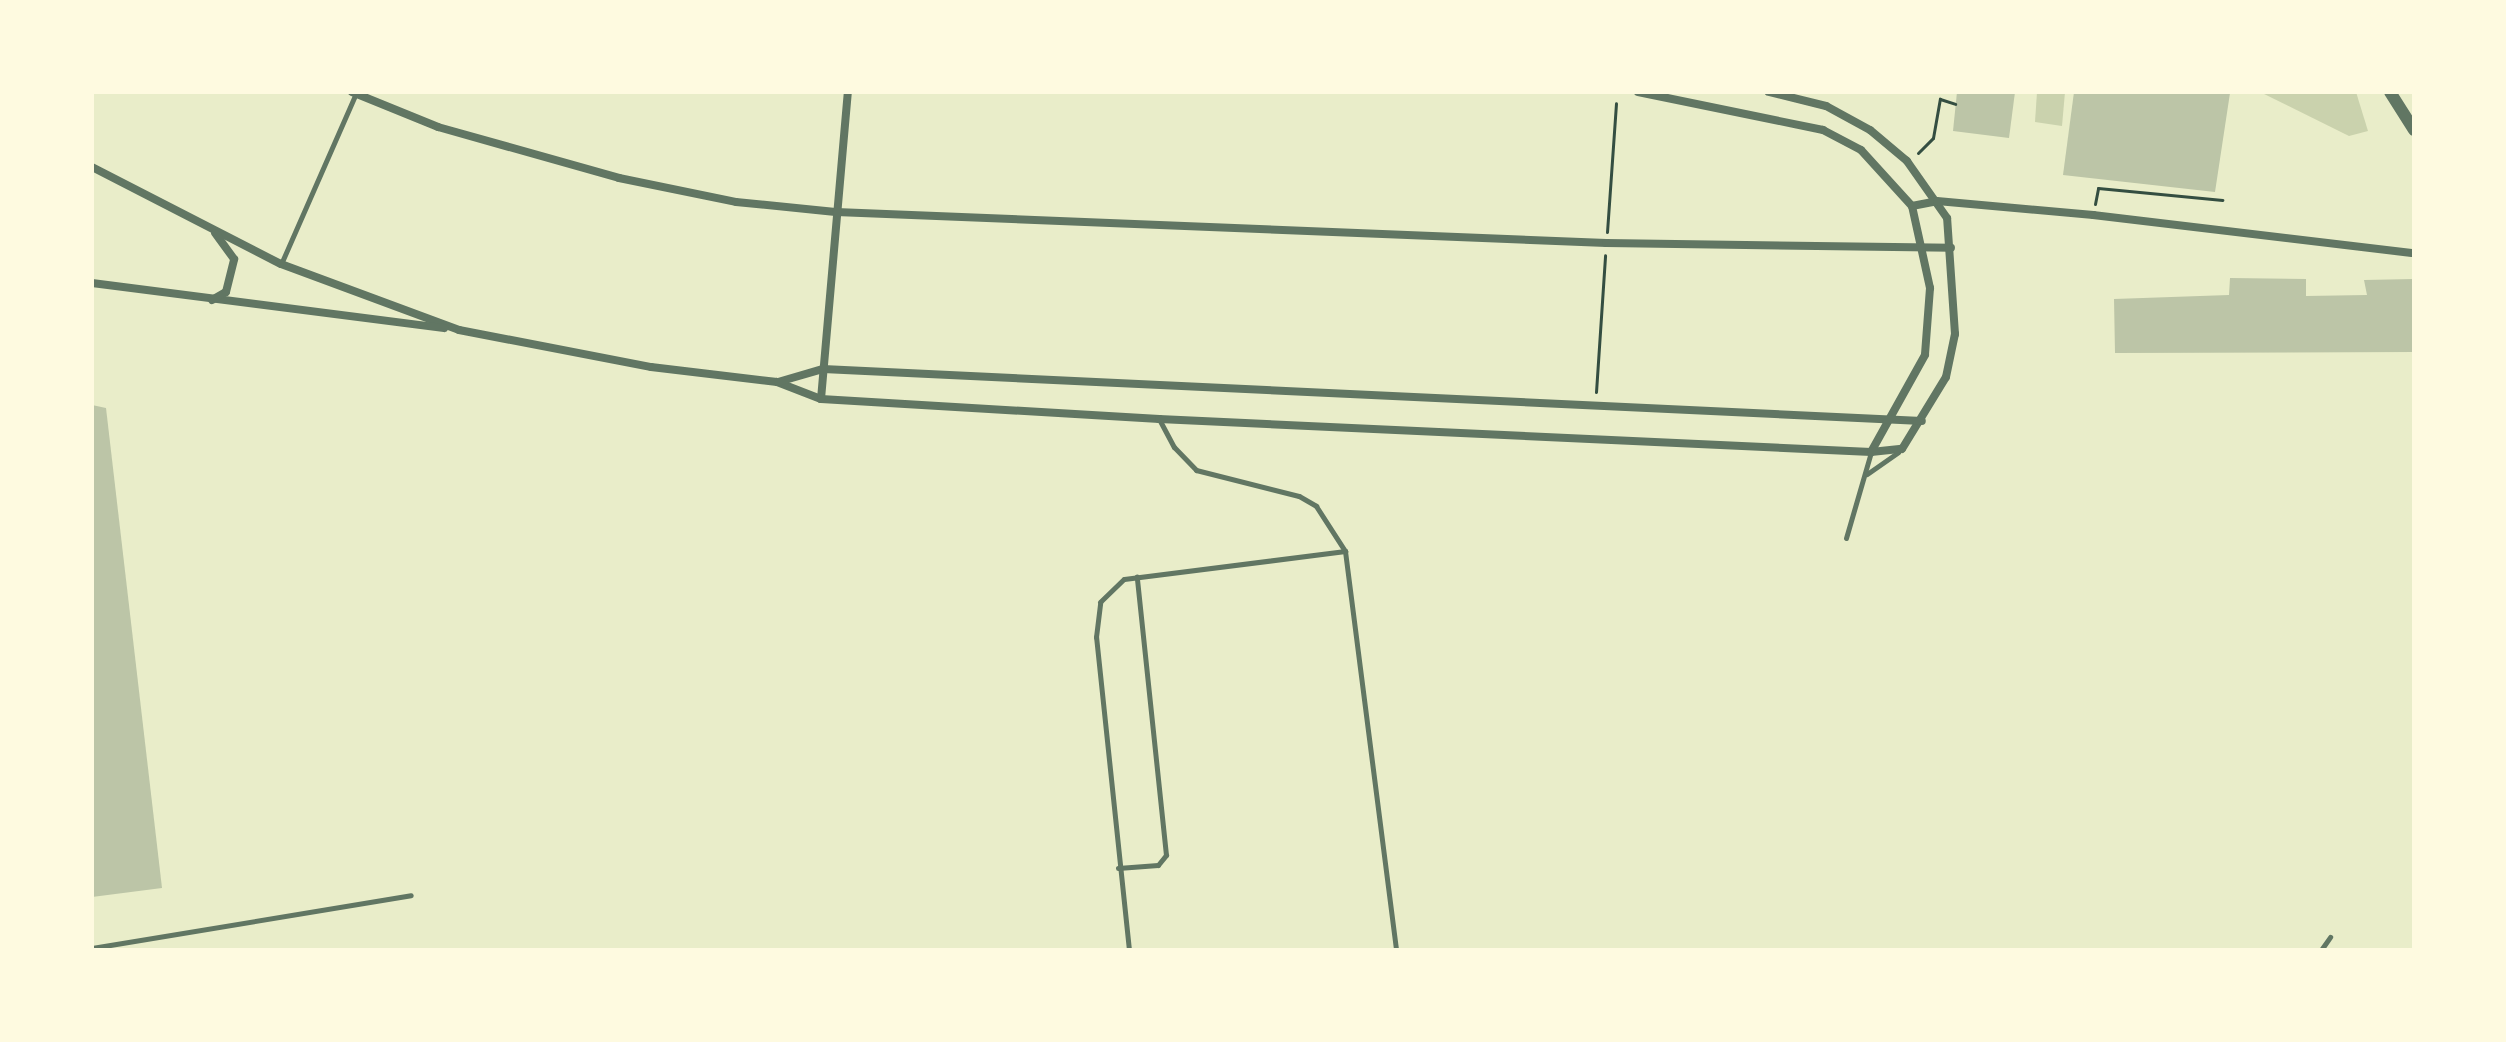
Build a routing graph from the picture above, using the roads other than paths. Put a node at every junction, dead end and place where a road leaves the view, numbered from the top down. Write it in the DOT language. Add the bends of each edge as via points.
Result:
graph roads {
  1 [pos="848,92"];
  2 [pos="1638,92"];
  3 [pos="1769,92"];
  4 [pos="2390,92"];
  5 [pos="355,93"];
  6 [pos="2414,130"];
  7 [pos="92,167"];
  8 [pos="1937,201"];
  9 [pos="1912,206"];
  10 [pos="836,212"];
  11 [pos="214,231"];
  12 [pos="1951,248"];
  13 [pos="1925,250"];
  14 [pos="2414,253"];
  15 [pos="281,264"];
  16 [pos="92,283"];
  17 [pos="211,300"];
  18 [pos="459,330"];
  19 [pos="823,369"];
  20 [pos="777,382"];
  21 [pos="821,399"];
  22 [pos="1895,417"];
  23 [pos="1159,419"];
  24 [pos="1922,421"];
  25 [pos="1902,449"];
  26 [pos="1871,452"];
  27 [pos="1866,474"];
  28 [pos="1846,538"];
  29 [pos="1345,551"];
  30 [pos="1137,577"];
  31 [pos="1118,868"];
  32 [pos="411,895"];
  33 [pos="2330,937"];
  34 [pos="92,948"];
  35 [pos="1129,950"];
  36 [pos="1396,950"];
  37 [pos="2321,950"];
  1 -- 10 [label="street"];
  2 -- 9 [label="street" via="1823,130 1861,150"];
  3 -- 8 [label="street" via="1848,115 1907,161"];
  4 -- 6 [label="street"];
  5 -- 10 [label="street" via="438,127 619,178 736,202"];
  5 -- 15 [label="lane"];
  7 -- 11 [label="street"];
  8 -- 9 [label="street"];
  8 -- 12 [label="street" via="1947,218"];
  8 -- 14 [label="street"];
  9 -- 13 [label="street"];
  10 -- 13 [label="street"];
  10 -- 19 [label="street"];
  11 -- 15 [label="street"];
  11 -- 17 [label="street" via="234,259 226,292"];
  12 -- 13 [label="street"];
  12 -- 24 [label="street" via="1955,334 1946,377"];
  13 -- 22 [label="street" via="1931,315 1925,355"];
  15 -- 18 [label="street"];
  16 -- 17 [label="street"];
  17 -- 18 [label="street"];
  18 -- 20 [label="street" via="651,367"];
  19 -- 20 [label="street"];
  19 -- 21 [label="street"];
  19 -- 22 [label="street"];
  20 -- 21 [label="street"];
  21 -- 23 [label="street"];
  22 -- 24 [label="street"];
  22 -- 26 [label="street"];
  23 -- 26 [label="street"];
  23 -- 29 [label="lane" via="1174,447 1196,470 1299,496 1316,506"];
  24 -- 25 [label="street"];
  25 -- 26 [label="street"];
  25 -- 27 [label="lane"];
  26 -- 27 [label="lane"];
  27 -- 28 [label="lane"];
  29 -- 30 [label="lane"];
  29 -- 36 [label="lane"];
  30 -- 31 [label="lane" via="1109,588 1100,602 1096,637"];
  30 -- 31 [label="lane" via="1166,855 1158,865"];
  31 -- 35 [label="lane"];
  32 -- 34 [label="lane"];
  33 -- 37 [label="lane"];
}
